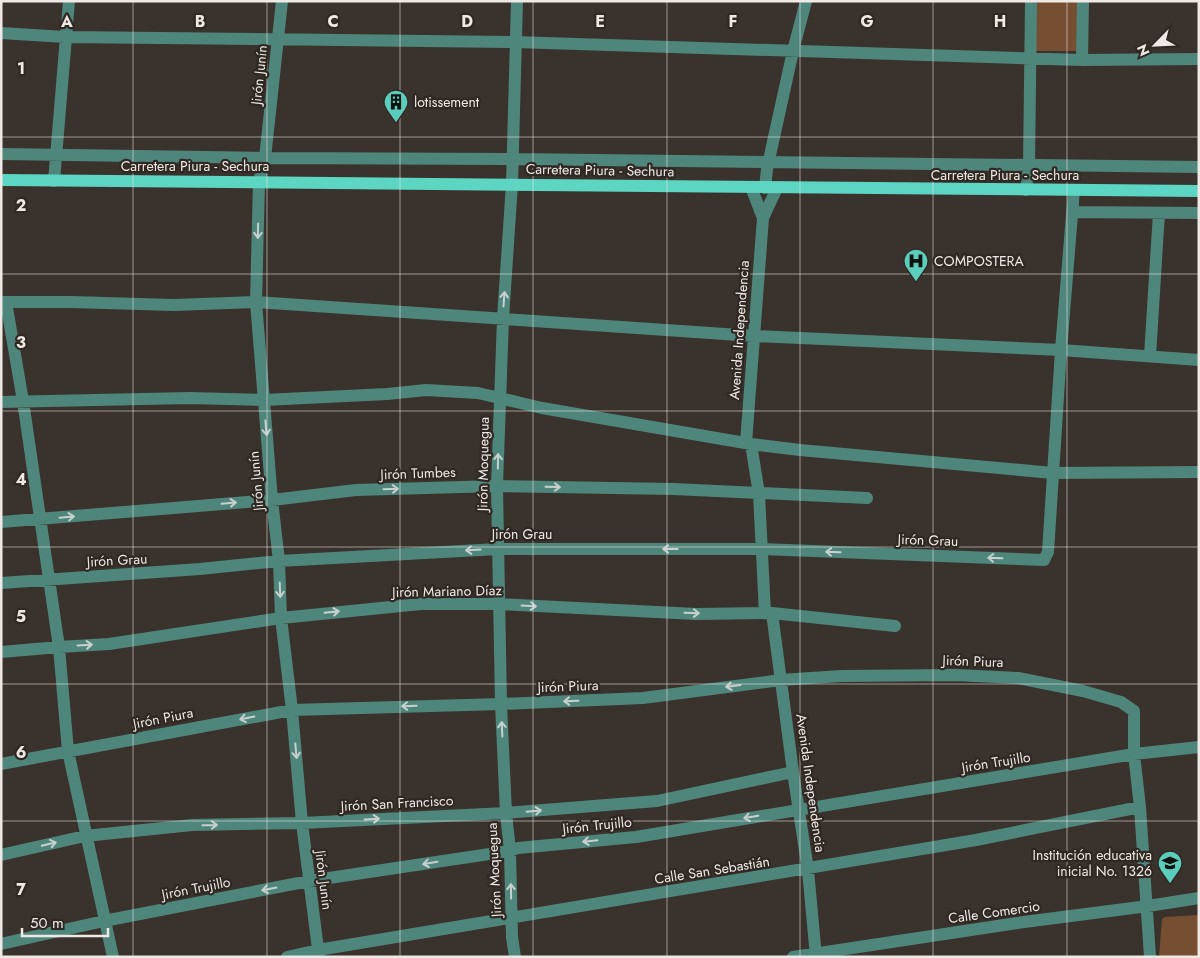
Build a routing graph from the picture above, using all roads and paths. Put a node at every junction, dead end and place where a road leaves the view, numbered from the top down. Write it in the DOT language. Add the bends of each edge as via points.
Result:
graph roads {
  1 [pos="69,1"];
  2 [pos="282,1"];
  3 [pos="516,1"];
  4 [pos="801,1"];
  5 [pos="806,1"];
  6 [pos="1031,1"];
  7 [pos="1083,1"];
  8 [pos="1,33"];
  9 [pos="65,37"];
  10 [pos="796,38"];
  11 [pos="278,40"];
  12 [pos="515,42"];
  13 [pos="793,51"];
  14 [pos="1030,57"];
  15 [pos="1199,59"];
  16 [pos="1082,60"];
  17 [pos="1,154"];
  18 [pos="56,154"];
  19 [pos="265,158"];
  20 [pos="512,159"];
  21 [pos="769,162"];
  22 [pos="1029,165"];
  23 [pos="1199,167"];
  24 [pos="1,180"];
  25 [pos="54,180"];
  26 [pos="259,182"];
  27 [pos="512,184"];
  28 [pos="751,187"];
  29 [pos="771,188"];
  30 [pos="1026,190"];
  31 [pos="1074,190"];
  32 [pos="1199,191"];
  33 [pos="1072,212"];
  34 [pos="1159,213"];
  35 [pos="1199,213"];
  36 [pos="763,218"];
  37 [pos="3,302"];
  38 [pos="256,302"];
  39 [pos="503,318"];
  40 [pos="754,336"];
  41 [pos="1061,350"];
  42 [pos="1150,356"];
  43 [pos="1199,360"];
  44 [pos="499,397"];
  45 [pos="264,400"];
  46 [pos="23,401"];
  47 [pos="1,402"];
  48 [pos="749,444"];
  49 [pos="1199,472"];
  50 [pos="1052,474"];
  51 [pos="497,486"];
  52 [pos="759,494"];
  53 [pos="867,498"];
  54 [pos="272,500"];
  55 [pos="40,519"];
  56 [pos="1,522"];
  57 [pos="498,548"];
  58 [pos="762,549"];
  59 [pos="279,561"];
  60 [pos="49,579"];
  61 [pos="1,583"];
  62 [pos="499,604"];
  63 [pos="769,613"];
  64 [pos="281,618"];
  65 [pos="895,626"];
  66 [pos="58,647"];
  67 [pos="1,652"];
  68 [pos="781,680"];
  69 [pos="501,704"];
  70 [pos="292,710"];
  71 [pos="1199,747"];
  72 [pos="68,751"];
  73 [pos="1134,754"];
  74 [pos="1,764"];
  75 [pos="793,772"];
  76 [pos="1140,807"];
  77 [pos="799,809"];
  78 [pos="506,813"];
  79 [pos="302,823"];
  80 [pos="86,836"];
  81 [pos="510,851"];
  82 [pos="1,855"];
  83 [pos="808,870"];
  84 [pos="309,882"];
  85 [pos="1199,898"];
  86 [pos="1148,906"];
  87 [pos="512,918"];
  88 [pos="104,921"];
  89 [pos="1,944"];
  90 [pos="1,952"];
  91 [pos="319,954"];
  92 [pos="816,955"];
  93 [pos="2,957"];
  94 [pos="113,957"];
  95 [pos="287,957"];
  96 [pos="514,957"];
  97 [pos="793,957"];
  98 [pos="1150,957"];
  1 -- 9 [label="street"];
  2 -- 11 [label="street, Jirón Junín"];
  3 -- 12 [label="street, Jirón Moquegua"];
  4 -- 10 [label="street"];
  5 -- 10 [label="street"];
  6 -- 14 [label="street"];
  7 -- 16 [label="street"];
  8 -- 9 [label="street"];
  9 -- 11 [label="street"];
  9 -- 18 [label="street"];
  10 -- 13 [label="street, Avenida Independencia"];
  11 -- 12 [label="street"];
  11 -- 19 [label="street, Jirón Junín"];
  12 -- 13 [label="street"];
  12 -- 20 [label="street, Jirón Moquegua"];
  13 -- 14 [label="street"];
  13 -- 21 [label="street, Avenida Independencia"];
  14 -- 16 [label="street"];
  14 -- 22 [label="street"];
  15 -- 16 [label="street"];
  17 -- 18 [label="street"];
  18 -- 19 [label="street"];
  18 -- 25 [label="street"];
  19 -- 20 [label="street"];
  19 -- 26 [label="street, Jirón Junín"];
  20 -- 21 [label="street"];
  20 -- 27 [label="street, Jirón Moquegua"];
  21 -- 22 [label="street"];
  21 -- 29 [label="street, Avenida Independencia"];
  22 -- 23 [label="street"];
  22 -- 30 [label="street"];
  24 -- 25 [label="main road, Carretera Piura - Sechura"];
  25 -- 26 [label="main road, Carretera Piura - Sechura"];
  26 -- 27 [label="main road, Carretera Piura - Sechura"];
  26 -- 38 [label="street, Jirón Junín, one-way"];
  27 -- 28 [label="main road, Carretera Piura - Sechura"];
  39 -- 27 [label="street, Jirón Moquegua, one-way"];
  28 -- 29 [label="main road, Carretera Piura - Sechura"];
  28 -- 36 [label="street, Avenida Independencia"];
  29 -- 30 [label="main road, Carretera Piura - Sechura"];
  29 -- 36 [label="street, Avenida Independencia"];
  30 -- 31 [label="main road, Carretera Piura - Sechura"];
  31 -- 32 [label="main road, Carretera Piura - Sechura"];
  31 -- 33 [label="street"];
  33 -- 34 [label="street"];
  33 -- 41 [label="street"];
  34 -- 35 [label="street"];
  34 -- 42 [label="street"];
  36 -- 40 [label="street, Avenida Independencia"];
  37 -- 38 [label="street" via="174,305"];
  37 -- 46 [label="street"];
  38 -- 39 [label="street"];
  38 -- 45 [label="street, Jirón Junín"];
  39 -- 40 [label="street"];
  39 -- 44 [label="street, Jirón Moquegua"];
  40 -- 41 [label="street"];
  40 -- 48 [label="street, Avenida Independencia"];
  41 -- 42 [label="street"];
  41 -- 50 [label="street"];
  42 -- 43 [label="street"];
  44 -- 45 [label="street" via="478,392 426,390"];
  44 -- 48 [label="street" via="542,408"];
  51 -- 44 [label="street, Jirón Moquegua, one-way"];
  45 -- 46 [label="street"];
  45 -- 54 [label="street, Jirón Junín, one-way"];
  46 -- 47 [label="street"];
  46 -- 55 [label="street"];
  48 -- 50 [label="street"];
  48 -- 52 [label="street, Avenida Independencia"];
  49 -- 50 [label="street"];
  50 -- 58 [label="street, Jirón Grau, one-way" via="1048,552 1044,560"];
  51 -- 52 [label="street, Jirón Tumbes, one-way"];
  54 -- 51 [label="street, Jirón Tumbes, one-way" via="356,490"];
  51 -- 57 [label="street, Jirón Moquegua"];
  52 -- 53 [label="street, Jirón Tumbes"];
  52 -- 58 [label="street, Avenida Independencia"];
  55 -- 54 [label="street, Jirón Tumbes, one-way"];
  54 -- 59 [label="street, Jirón Junín"];
  55 -- 56 [label="street, Jirón Tumbes"];
  55 -- 60 [label="street"];
  58 -- 57 [label="street, Jirón Grau, one-way"];
  57 -- 59 [label="street, Jirón Grau, one-way"];
  57 -- 62 [label="street, Jirón Moquegua"];
  58 -- 63 [label="street, Avenida Independencia"];
  59 -- 60 [label="street, Jirón Grau" via="200,570"];
  59 -- 64 [label="street, Jirón Junín, one-way"];
  60 -- 61 [label="street, Jirón Grau"];
  60 -- 66 [label="street"];
  62 -- 63 [label="street, Jirón Mariano Díaz, one-way" via="696,614"];
  64 -- 62 [label="street, Jirón Mariano Díaz, one-way" via="421,604"];
  62 -- 69 [label="street, Jirón Moquegua"];
  63 -- 65 [label="street, Jirón Mariano Díaz"];
  63 -- 68 [label="street, Avenida Independencia"];
  66 -- 64 [label="street, Jirón Mariano Díaz, one-way" via="109,644"];
  64 -- 70 [label="street, Jirón Junín"];
  66 -- 67 [label="street, Jirón Mariano Díaz"];
  66 -- 72 [label="street"];
  68 -- 69 [label="street, Jirón Piura, one-way" via="643,698"];
  68 -- 73 [label="street, Jirón Piura" via="956,674 1018,678 1083,691 1121,702 1134,711"];
  68 -- 75 [label="street, Avenida Independencia"];
  69 -- 70 [label="street, Jirón Piura, one-way"];
  78 -- 69 [label="street, Jirón Moquegua, one-way"];
  70 -- 72 [label="street, Jirón Piura, one-way"];
  70 -- 79 [label="street, Jirón Junín, one-way"];
  71 -- 73 [label="street, Jirón Trujillo"];
  72 -- 74 [label="street, Jirón Piura"];
  72 -- 80 [label="street"];
  73 -- 76 [label="street"];
  73 -- 77 [label="street, Jirón Trujillo"];
  75 -- 77 [label="street, Avenida Independencia"];
  78 -- 75 [label="street, Jirón San Francisco, one-way" via="656,801"];
  76 -- 83 [label="street, Calle San Sebastián"];
  76 -- 86 [label="street"];
  77 -- 81 [label="street, Jirón Trujillo, one-way" via="636,837"];
  77 -- 83 [label="street, Avenida Independencia"];
  79 -- 78 [label="street, Jirón San Francisco, one-way"];
  78 -- 81 [label="street, Jirón Moquegua"];
  80 -- 79 [label="street, Jirón San Francisco, one-way" via="192,825"];
  79 -- 84 [label="street, Jirón Junín"];
  82 -- 80 [label="street, Jirón San Francisco, one-way"];
  80 -- 88 [label="street"];
  81 -- 84 [label="street, Jirón Trujillo, one-way"];
  87 -- 81 [label="street, Jirón Moquegua, one-way"];
  83 -- 87 [label="street, Calle San Sebastián"];
  83 -- 92 [label="street, Avenida Independencia"];
  84 -- 88 [label="street, Jirón Trujillo, one-way"];
  84 -- 91 [label="street, Jirón Junín"];
  85 -- 86 [label="street, Calle Comercio"];
  86 -- 92 [label="street, Calle Comercio"];
  86 -- 98 [label="street"];
  87 -- 91 [label="street, Calle San Sebastián"];
  87 -- 96 [label="street, Jirón Moquegua"];
  88 -- 89 [label="street, Jirón Trujillo"];
  88 -- 94 [label="street"];
  90 -- 93 [label="street"];
  91 -- 95 [label="street, Calle San Sebastián"];
  92 -- 97 [label="street, Calle Comercio"];
}
